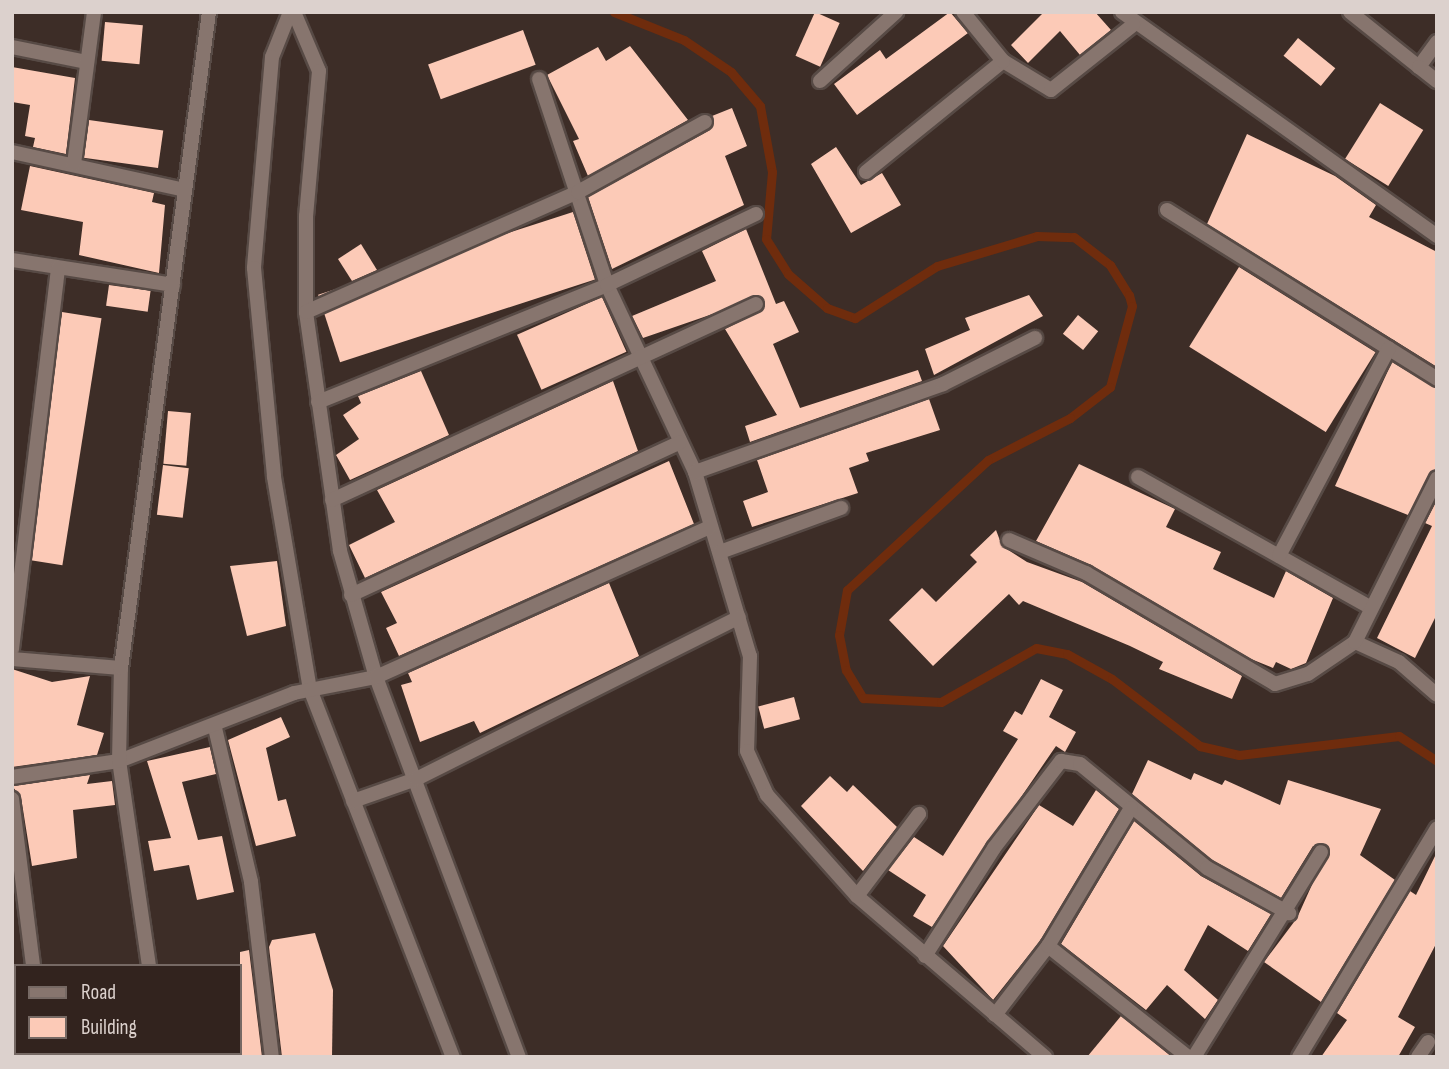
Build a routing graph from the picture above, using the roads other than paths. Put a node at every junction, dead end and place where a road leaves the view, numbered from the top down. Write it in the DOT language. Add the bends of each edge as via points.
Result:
graph roads {
  1 [pos="94,12"];
  2 [pos="209,12"];
  3 [pos="292,12"];
  4 [pos="896,12"];
  5 [pos="963,12"];
  6 [pos="1122,12"];
  7 [pos="1350,12"];
  8 [pos="1133,25"];
  9 [pos="1437,42"];
  10 [pos="12,47"];
  11 [pos="1003,61"];
  12 [pos="87,62"];
  13 [pos="1419,67"];
  14 [pos="539,79"];
  15 [pos="820,81"];
  16 [pos="1437,81"];
  17 [pos="705,122"];
  18 [pos="12,152"];
  19 [pos="74,164"];
  20 [pos="866,172"];
  21 [pos="185,190"];
  22 [pos="578,192"];
  23 [pos="1167,210"];
  24 [pos="756,214"];
  25 [pos="1437,236"];
  26 [pos="12,260"];
  27 [pos="58,268"];
  28 [pos="173,285"];
  29 [pos="607,285"];
  30 [pos="756,304"];
  31 [pos="306,312"];
  32 [pos="1035,338"];
  33 [pos="1389,348"];
  34 [pos="642,361"];
  35 [pos="1437,379"];
  36 [pos="318,402"];
  37 [pos="679,443"];
  38 [pos="695,472"];
  39 [pos="1138,477"];
  40 [pos="1437,478"];
  41 [pos="332,500"];
  42 [pos="841,508"];
  43 [pos="710,527"];
  44 [pos="1009,540"];
  45 [pos="720,552"];
  46 [pos="1279,556"];
  47 [pos="351,595"];
  48 [pos="1371,608"];
  49 [pos="739,617"];
  50 [pos="1355,642"];
  51 [pos="12,649"];
  52 [pos="12,659"];
  53 [pos="121,668"];
  54 [pos="376,677"];
  55 [pos="310,689"];
  56 [pos="1437,695"];
  57 [pos="215,728"];
  58 [pos="119,761"];
  59 [pos="12,776"];
  60 [pos="416,779"];
  61 [pos="12,799"];
  62 [pos="353,801"];
  63 [pos="1131,808"];
  64 [pos="919,814"];
  65 [pos="1437,828"];
  66 [pos="1321,852"];
  67 [pos="857,895"];
  68 [pos="1289,913"];
  69 [pos="1048,946"];
  70 [pos="925,956"];
  71 [pos="33,964"];
  72 [pos="149,964"];
  73 [pos="995,1015"];
  74 [pos="1428,1042"];
  75 [pos="272,1057"];
  76 [pos="453,1057"];
  77 [pos="519,1057"];
  78 [pos="1045,1057"];
  79 [pos="1188,1057"];
  80 [pos="1194,1057"];
  81 [pos="1299,1057"];
  82 [pos="1418,1057"];
  1 -- 12 [label="street"];
  2 -- 21 [label="street"];
  3 -- 31 [label="street" via="319,71 306,216"];
  3 -- 55 [label="street" via="272,57 254,308 274,477"];
  4 -- 15 [label="street"];
  5 -- 11 [label="street"];
  6 -- 8 [label="street"];
  7 -- 13 [label="street"];
  8 -- 11 [label="street" via="1051,90"];
  8 -- 25 [label="street"];
  9 -- 13 [label="street"];
  10 -- 12 [label="street"];
  11 -- 20 [label="street"];
  12 -- 19 [label="street"];
  13 -- 16 [label="street"];
  14 -- 22 [label="street"];
  17 -- 22 [label="street"];
  18 -- 19 [label="street"];
  19 -- 21 [label="street"];
  21 -- 28 [label="street"];
  22 -- 29 [label="street"];
  22 -- 31 [label="street"];
  23 -- 33 [label="street"];
  24 -- 29 [label="street"];
  26 -- 27 [label="street"];
  27 -- 28 [label="street"];
  27 -- 51 [label="street"];
  28 -- 53 [label="street"];
  29 -- 34 [label="street"];
  29 -- 36 [label="street"];
  30 -- 34 [label="street"];
  31 -- 36 [label="street"];
  32 -- 38 [label="street" via="943,384"];
  33 -- 35 [label="street"];
  33 -- 46 [label="street"];
  34 -- 37 [label="street"];
  34 -- 41 [label="street"];
  36 -- 41 [label="street"];
  37 -- 38 [label="street"];
  37 -- 47 [label="street"];
  38 -- 43 [label="street"];
  39 -- 46 [label="street"];
  40 -- 48 [label="street"];
  41 -- 47 [label="street"];
  42 -- 45 [label="street"];
  43 -- 45 [label="street"];
  43 -- 54 [label="street"];
  44 -- 50 [label="street" via="1086,573 1275,684 1308,674"];
  45 -- 49 [label="street"];
  46 -- 48 [label="street"];
  47 -- 54 [label="street"];
  48 -- 50 [label="street"];
  49 -- 60 [label="street"];
  49 -- 67 [label="street" via="750,656 747,751 767,796"];
  50 -- 56 [label="street" via="1399,662"];
  52 -- 53 [label="street"];
  53 -- 58 [label="street"];
  54 -- 55 [label="street"];
  54 -- 60 [label="street"];
  55 -- 57 [label="street" via="265,703"];
  55 -- 62 [label="street"];
  57 -- 58 [label="street"];
  57 -- 75 [label="street" via="251,882"];
  58 -- 59 [label="street"];
  58 -- 72 [label="street"];
  60 -- 62 [label="street"];
  60 -- 77 [label="street"];
  61 -- 71 [label="street"];
  62 -- 76 [label="street"];
  63 -- 68 [label="street" via="1207,868"];
  63 -- 69 [label="street"];
  63 -- 70 [label="street" via="1080,764 1061,761 994,848"];
  64 -- 67 [label="street"];
  65 -- 81 [label="street"];
  66 -- 68 [label="street"];
  67 -- 70 [label="street"];
  68 -- 80 [label="street"];
  69 -- 73 [label="street"];
  69 -- 79 [label="street"];
  70 -- 73 [label="street"];
  73 -- 78 [label="street"];
  74 -- 82 [label="street"];
}
